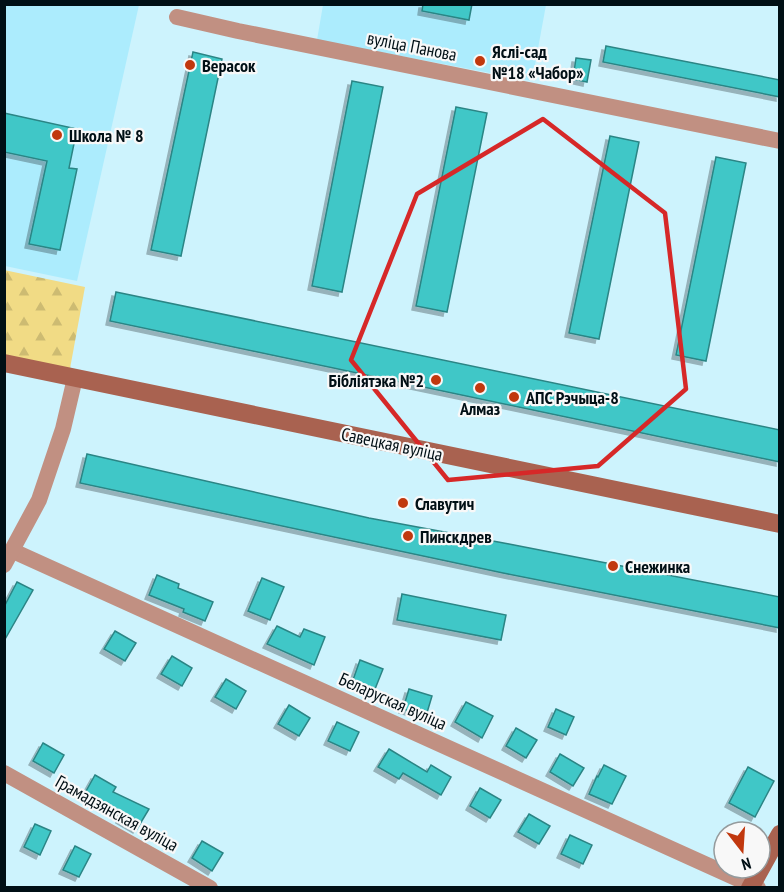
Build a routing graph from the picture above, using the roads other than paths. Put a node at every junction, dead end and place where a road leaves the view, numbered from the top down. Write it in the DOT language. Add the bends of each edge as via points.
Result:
graph roads {
  1 [pos="177,17"];
  2 [pos="780,141"];
  3 [pos="4,363"];
  4 [pos="75,378"];
  5 [pos="780,524"];
  6 [pos="9,558"];
  7 [pos="4,773"];
  8 [pos="780,834"];
  9 [pos="753,887"];
  10 [pos="210,888"];
  1 -- 2 [label="street, вуліца Панова"];
  3 -- 4 [label="street, Савецкая вуліца"];
  4 -- 5 [label="street, Савецкая вуліца"];
  4 -- 6 [label="street" via="39,500"];
  6 -- 9 [label="street, Беларуская вуліца"];
  7 -- 10 [label="street, Грамадзянская вуліца"];
  8 -- 9 [label="street"];
}
